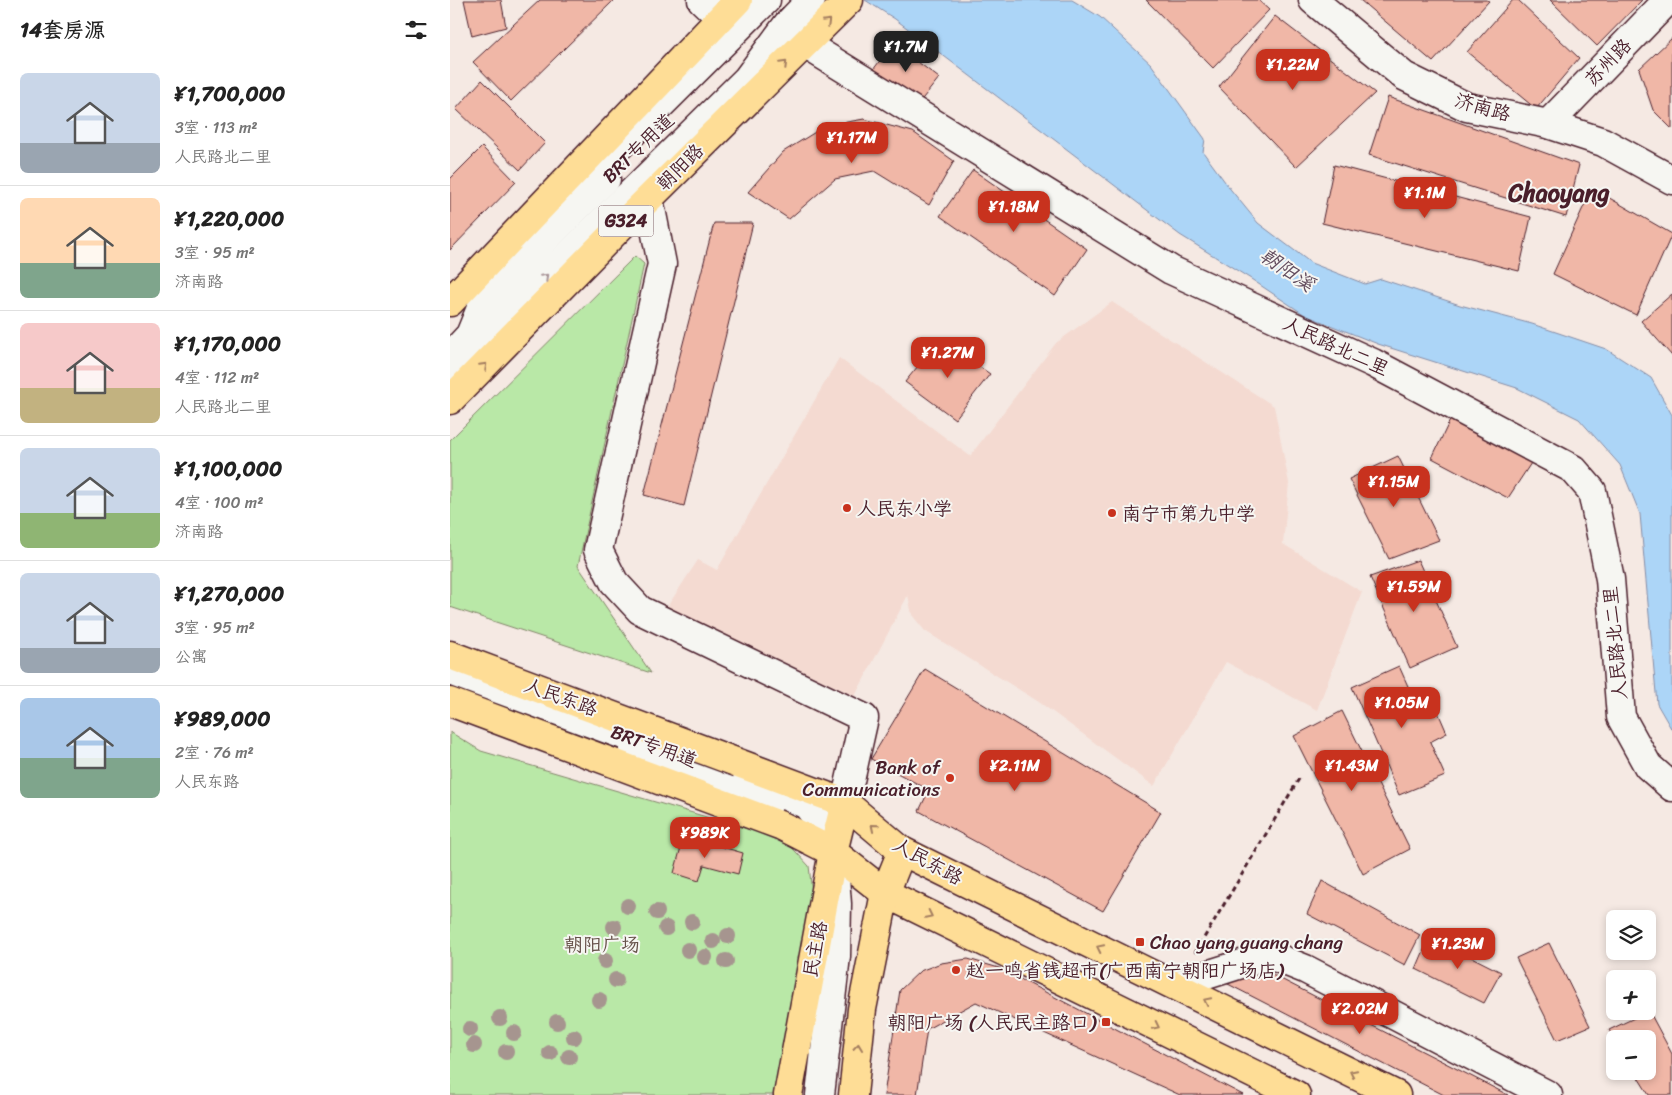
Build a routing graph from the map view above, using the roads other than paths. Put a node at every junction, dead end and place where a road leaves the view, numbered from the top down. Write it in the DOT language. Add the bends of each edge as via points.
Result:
graph roads {
  1 [pos="811,0"];
  2 [pos="849,0"];
  3 [pos="1312,0"];
  4 [pos="1668,0"];
  5 [pos="738,4"];
  6 [pos="796,34"];
  7 [pos="1548,124"];
  8 [pos="1672,180"];
  9 [pos="648,199"];
  10 [pos="499,264"];
  11 [pos="450,302"];
  12 [pos="450,314"];
  13 [pos="450,356"];
  14 [pos="450,374"];
  15 [pos="450,400"];
  16 [pos="450,655"];
  17 [pos="450,671"];
  18 [pos="450,687"];
  19 [pos="450,702"];
  20 [pos="1672,787"];
  21 [pos="845,803"];
  22 [pos="902,851"];
  23 [pos="833,852"];
  24 [pos="885,893"];
  25 [pos="1175,985"];
  26 [pos="788,1095"];
  27 [pos="801,1095"];
  28 [pos="820,1095"];
  29 [pos="853,1095"];
  30 [pos="1296,1095"];
  31 [pos="1396,1095"];
  32 [pos="1548,1095"];
  1 -- 6 [label="street, BRT专用道"];
  6 -- 2 [label="main road, 朝阳路 / G324, one-way"];
  3 -- 7 [label="street, 济南路" via="1404,76 1467,107"];
  4 -- 7 [label="street, 苏州路"];
  5 -- 10 [label="street, BRT专用道"];
  5 -- 11 [label="main road"];
  9 -- 6 [label="main road, 朝阳路 / G324, one-way"];
  14 -- 6 [label="street, BRT专用道, one-way"];
  6 -- 20 [label="street, 人民路北二里" via="1171,270 1373,362 1573,469 1592,491 1610,579 1621,717 1648,766"];
  7 -- 8 [label="street, 济南路" via="1603,142"];
  15 -- 9 [label="main road, 朝阳路 / G324, one-way"];
  9 -- 21 [label="street" via="662,264 598,550 614,582 640,610 864,718"];
  10 -- 12 [label="street, BRT专用道"];
  10 -- 13 [label="street, BRT专用道" via="470,335"];
  16 -- 21 [label="main road, 人民东路"];
  17 -- 23 [label="street, BRT专用道" via="806,805 818,819"];
  18 -- 23 [label="street, BRT专用道" via="769,806 807,827"];
  19 -- 23 [label="main road" via="782,826"];
  22 -- 21 [label="main road, 人民东路, one-way"];
  21 -- 23 [label="main road, 民主路"];
  22 -- 24 [label="main road"];
  25 -- 22 [label="main road, 人民东路, one-way"];
  23 -- 24 [label="main road"];
  23 -- 26 [label="main road, 民主路"];
  23 -- 27 [label="street, BRT专用道" via="828,927"];
  23 -- 28 [label="street, BRT专用道" via="836,956"];
  29 -- 24 [label="main road, one-way" via="862,1009"];
  24 -- 30 [label="main road, one-way"];
  31 -- 25 [label="main road, 人民东路, one-way"];
  25 -- 32 [label="street" via="1270,955 1305,969"];
}
